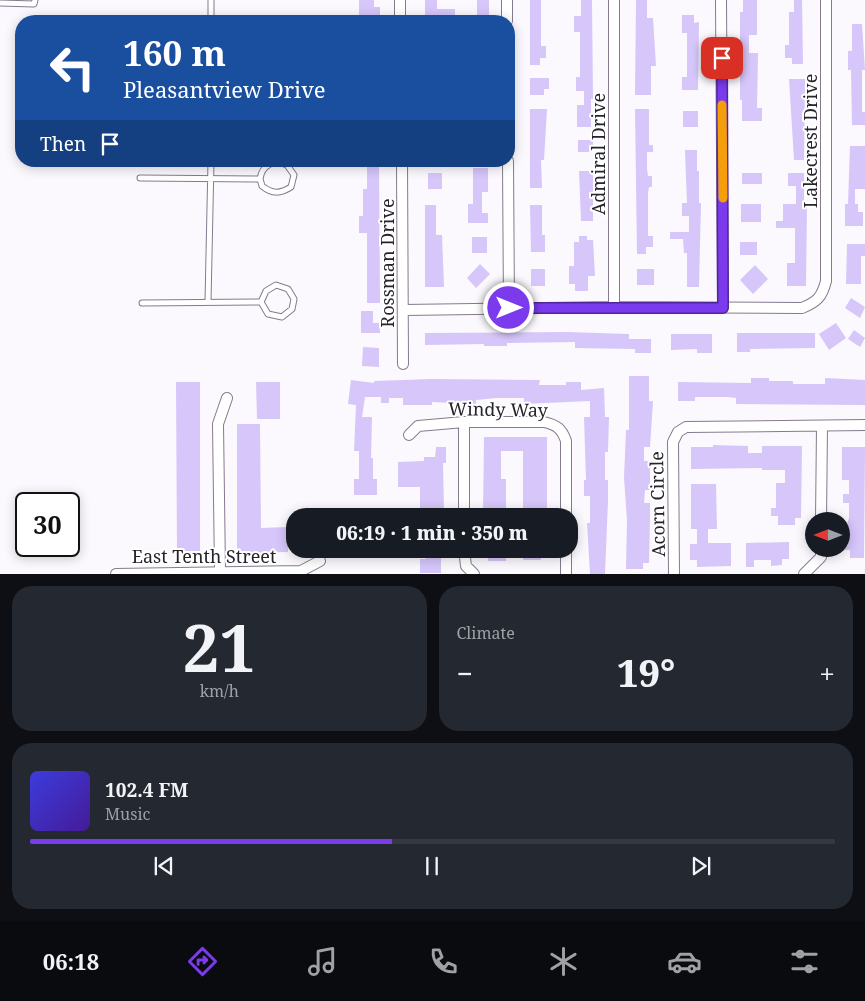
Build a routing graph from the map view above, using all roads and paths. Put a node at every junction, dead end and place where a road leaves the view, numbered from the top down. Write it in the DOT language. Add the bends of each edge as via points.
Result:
graph roads {
  1 [pos="34,0"];
  2 [pos="211,0"];
  3 [pos="400,0"];
  4 [pos="507,0"];
  5 [pos="614,0"];
  6 [pos="722,0"];
  7 [pos="826,0"];
  8 [pos="0,3"];
  9 [pos="211,15"];
  10 [pos="400,15"];
  11 [pos="507,15"];
  12 [pos="211,167"];
  13 [pos="265,167"];
  14 [pos="289,167"];
  15 [pos="402,167"];
  16 [pos="508,167"];
  17 [pos="211,177"];
  18 [pos="140,178"];
  19 [pos="260,179"];
  20 [pos="208,302"];
  21 [pos="261,302"];
  22 [pos="142,304"];
  23 [pos="614,307"];
  24 [pos="509,308"];
  25 [pos="723,308"];
  26 [pos="404,310"];
  27 [pos="403,364"];
  28 [pos="227,398"];
  29 [pos="464,422"];
  30 [pos="865,425"];
  31 [pos="822,426"];
  32 [pos="409,435"];
  33 [pos="464,508"];
  34 [pos="566,508"];
  35 [pos="821,512"];
  36 [pos="465,558"];
  37 [pos="566,558"];
  38 [pos="819,558"];
  39 [pos="320,561"];
  40 [pos="220,571"];
  41 [pos="116,574"];
  42 [pos="474,574"];
  43 [pos="566,574"];
  44 [pos="674,574"];
  45 [pos="804,574"];
  1 -- 8 [label="lane" via="34,4"];
  2 -- 9 [label="lane"];
  3 -- 10 [label="street"];
  4 -- 11 [label="street"];
  5 -- 23 [label="street, Admiral Drive"];
  6 -- 25 [label="street"];
  7 -- 25 [label="street, Lakecrest Drive" via="826,281 823,296 802,308"];
  12 -- 17 [label="lane"];
  13 -- 19 [label="lane"];
  14 -- 19 [label="lane" via="294,175 291,187 278,193 269,192"];
  15 -- 26 [label="street, Rossman Drive"];
  16 -- 24 [label="street"];
  17 -- 18 [label="lane"];
  17 -- 19 [label="lane"];
  17 -- 20 [label="lane"];
  20 -- 21 [label="lane"];
  20 -- 22 [label="lane"];
  21 -- 21 [label="lane" via="268,314 282,317 292,309 294,299 288,289 276,285 266,291"];
  23 -- 24 [label="street"];
  23 -- 25 [label="street"];
  24 -- 26 [label="street"];
  26 -- 27 [label="street, Rossman Drive"];
  28 -- 40 [label="street" via="218,424"];
  29 -- 32 [label="street, Windy Way" via="418,426"];
  29 -- 33 [label="street"];
  29 -- 34 [label="street, Windy Way" via="544,422 556,425 566,441"];
  30 -- 31 [label="street, Acorn Circle"];
  31 -- 35 [label="street"];
  31 -- 44 [label="street, Acorn Circle" via="686,428 678,432 673,442"];
  36 -- 42 [label="street" via="466,566"];
  37 -- 43 [label="street"];
  38 -- 45 [label="street"];
  39 -- 40 [label="street, East Tenth Street" via="301,571"];
  40 -- 41 [label="street, East Tenth Street"];
}
